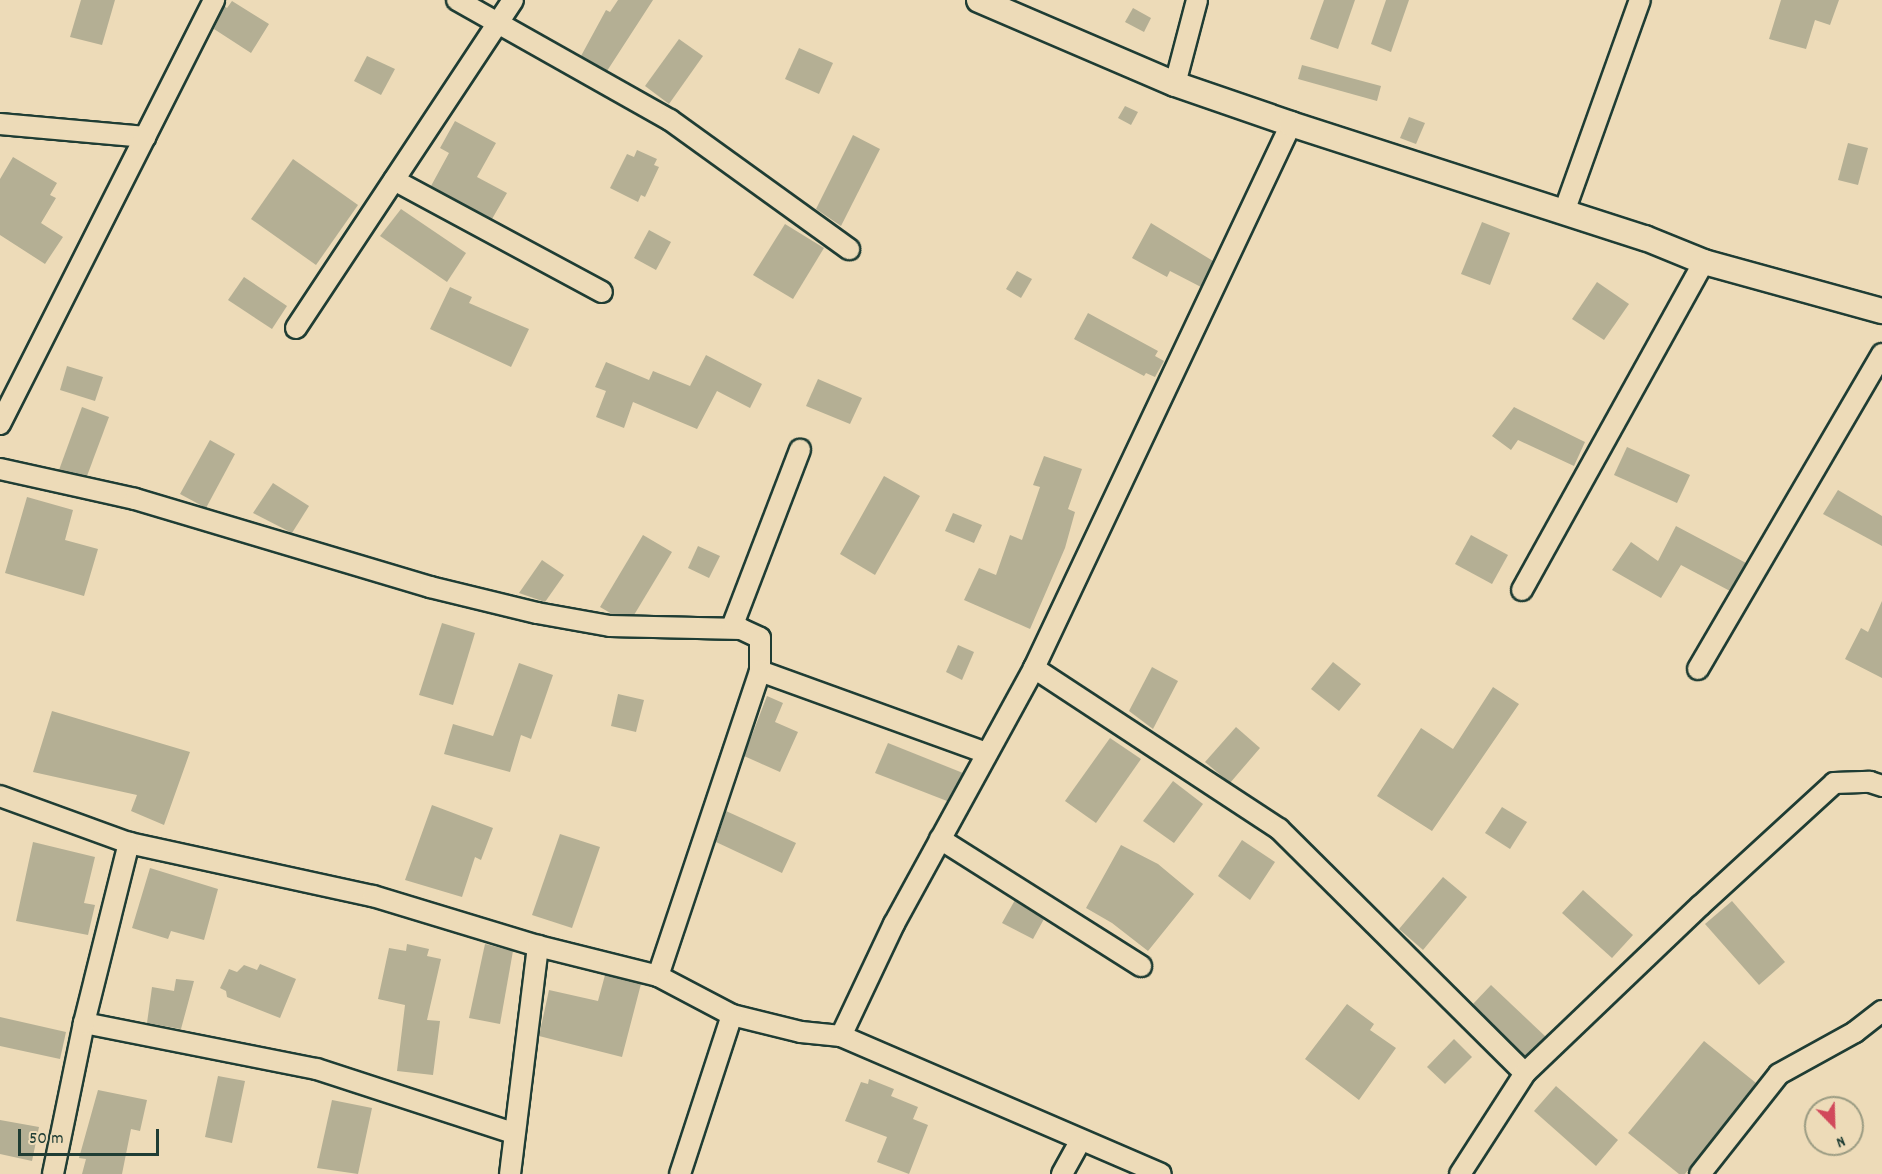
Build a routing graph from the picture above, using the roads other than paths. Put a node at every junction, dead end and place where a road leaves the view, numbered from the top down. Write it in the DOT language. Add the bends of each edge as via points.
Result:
graph roads {
  1 [pos="214,0"];
  2 [pos="458,0"];
  3 [pos="513,0"];
  4 [pos="979,0"];
  5 [pos="1197,0"];
  6 [pos="1640,0"];
  7 [pos="499,21"];
  8 [pos="1175,84"];
  9 [pos="0,124"];
  10 [pos="1291,124"];
  11 [pos="145,137"];
  12 [pos="394,180"];
  13 [pos="1564,212"];
  14 [pos="849,249"];
  15 [pos="1704,262"];
  16 [pos="602,292"];
  17 [pos="1882,312"];
  18 [pos="296,328"];
  19 [pos="1882,354"];
  20 [pos="0,424"];
  21 [pos="800,450"];
  22 [pos="0,469"];
  23 [pos="1522,590"];
  24 [pos="732,627"];
  25 [pos="1034,668"];
  26 [pos="1698,669"];
  27 [pos="760,671"];
  28 [pos="986,753"];
  29 [pos="1882,786"];
  30 [pos="0,796"];
  31 [pos="940,839"];
  32 [pos="129,843"];
  33 [pos="538,946"];
  34 [pos="1141,966"];
  35 [pos="657,976"];
  36 [pos="1882,1011"];
  37 [pos="732,1016"];
  38 [pos="84,1023"];
  39 [pos="842,1036"];
  40 [pos="1525,1073"];
  41 [pos="513,1133"];
  42 [pos="1080,1141"];
  43 [pos="53,1174"];
  44 [pos="510,1174"];
  45 [pos="680,1174"];
  46 [pos="1062,1174"];
  47 [pos="1161,1174"];
  48 [pos="1460,1174"];
  49 [pos="1700,1174"];
  1 -- 11 [label="street"];
  2 -- 7 [label="street"];
  3 -- 7 [label="street"];
  4 -- 8 [label="street"];
  5 -- 8 [label="street"];
  6 -- 13 [label="street"];
  7 -- 12 [label="street"];
  7 -- 14 [label="street" via="670,120"];
  8 -- 10 [label="street"];
  9 -- 11 [label="street"];
  10 -- 13 [label="street"];
  10 -- 25 [label="street"];
  11 -- 20 [label="street"];
  12 -- 16 [label="street"];
  12 -- 18 [label="street"];
  13 -- 15 [label="street"];
  15 -- 17 [label="street"];
  15 -- 23 [label="street"];
  19 -- 26 [label="street"];
  21 -- 24 [label="street"];
  22 -- 24 [label="street" via="135,499 429,587 537,613 610,626 679,630"];
  24 -- 27 [label="street" via="760,638"];
  25 -- 28 [label="street"];
  25 -- 40 [label="street" via="1279,829"];
  27 -- 28 [label="street"];
  27 -- 35 [label="street"];
  28 -- 31 [label="street"];
  29 -- 40 [label="street" via="1870,782 1834,783"];
  30 -- 32 [label="street"];
  31 -- 34 [label="street"];
  31 -- 39 [label="street"];
  32 -- 33 [label="street" via="374,896"];
  32 -- 38 [label="street"];
  33 -- 35 [label="street"];
  33 -- 41 [label="street"];
  35 -- 37 [label="street"];
  36 -- 49 [label="street" via="1856,1032 1779,1074"];
  37 -- 39 [label="street" via="801,1032"];
  37 -- 45 [label="street"];
  38 -- 41 [label="street" via="317,1069"];
  38 -- 43 [label="street"];
  39 -- 42 [label="street"];
  40 -- 48 [label="street"];
  41 -- 44 [label="street"];
  42 -- 46 [label="street"];
  42 -- 47 [label="street"];
}
